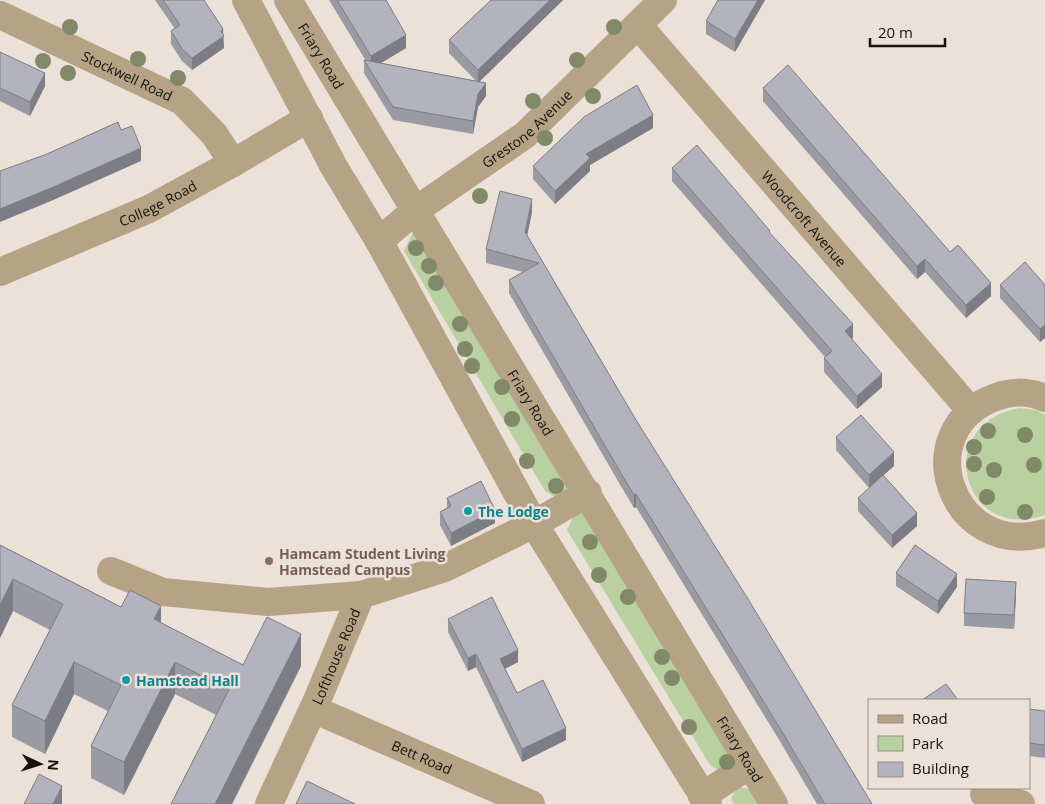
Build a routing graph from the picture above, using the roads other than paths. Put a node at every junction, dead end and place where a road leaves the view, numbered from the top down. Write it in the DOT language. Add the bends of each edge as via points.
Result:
graph roads {
  1 [pos="246,0"];
  2 [pos="288,0"];
  3 [pos="663,0"];
  4 [pos="0,15"];
  5 [pos="638,25"];
  6 [pos="308,118"];
  7 [pos="233,163"];
  8 [pos="416,210"];
  9 [pos="379,241"];
  10 [pos="0,272"];
  11 [pos="1045,398"];
  12 [pos="971,411"];
  13 [pos="588,493"];
  14 [pos="534,524"];
  15 [pos="1045,533"];
  16 [pos="111,571"];
  17 [pos="362,595"];
  18 [pos="313,709"];
  19 [pos="750,765"];
  20 [pos="984,794"];
  21 [pos="705,800"];
  22 [pos="269,804"];
  23 [pos="531,804"];
  24 [pos="774,804"];
  25 [pos="1021,804"];
  1 -- 6 [label="street"];
  2 -- 8 [label="street, Friary Road"];
  3 -- 5 [label="street, Grestone Avenue"];
  4 -- 7 [label="street, Stockwell Road" via="182,101 214,134"];
  5 -- 8 [label="street, Grestone Avenue" via="525,135"];
  5 -- 12 [label="street, Woodcroft Avenue"];
  6 -- 7 [label="street, College Road"];
  6 -- 9 [label="street"];
  7 -- 10 [label="street, College Road" via="149,209"];
  8 -- 9 [label="street, Grestone Avenue"];
  8 -- 13 [label="street, Friary Road"];
  9 -- 14 [label="street"];
  11 -- 12 [label="street" via="1021,392 1003,394 986,400"];
  12 -- 15 [label="street" via="951,441 947,459 948,477 958,502 975,523 991,532 1009,537"];
  13 -- 14 [label="street, Lofthouse Road"];
  13 -- 19 [label="street, Friary Road"];
  14 -- 17 [label="street, Lofthouse Road" via="445,568"];
  14 -- 21 [label="street"];
  16 -- 17 [label="street" via="163,592 201,596 268,602"];
  17 -- 18 [label="street, Lofthouse Road"];
  18 -- 22 [label="street, Lofthouse Road"];
  18 -- 23 [label="street, Bett Road"];
  19 -- 21 [label="street"];
  19 -- 24 [label="street, Friary Road"];
  20 -- 25 [label="street"];
}
